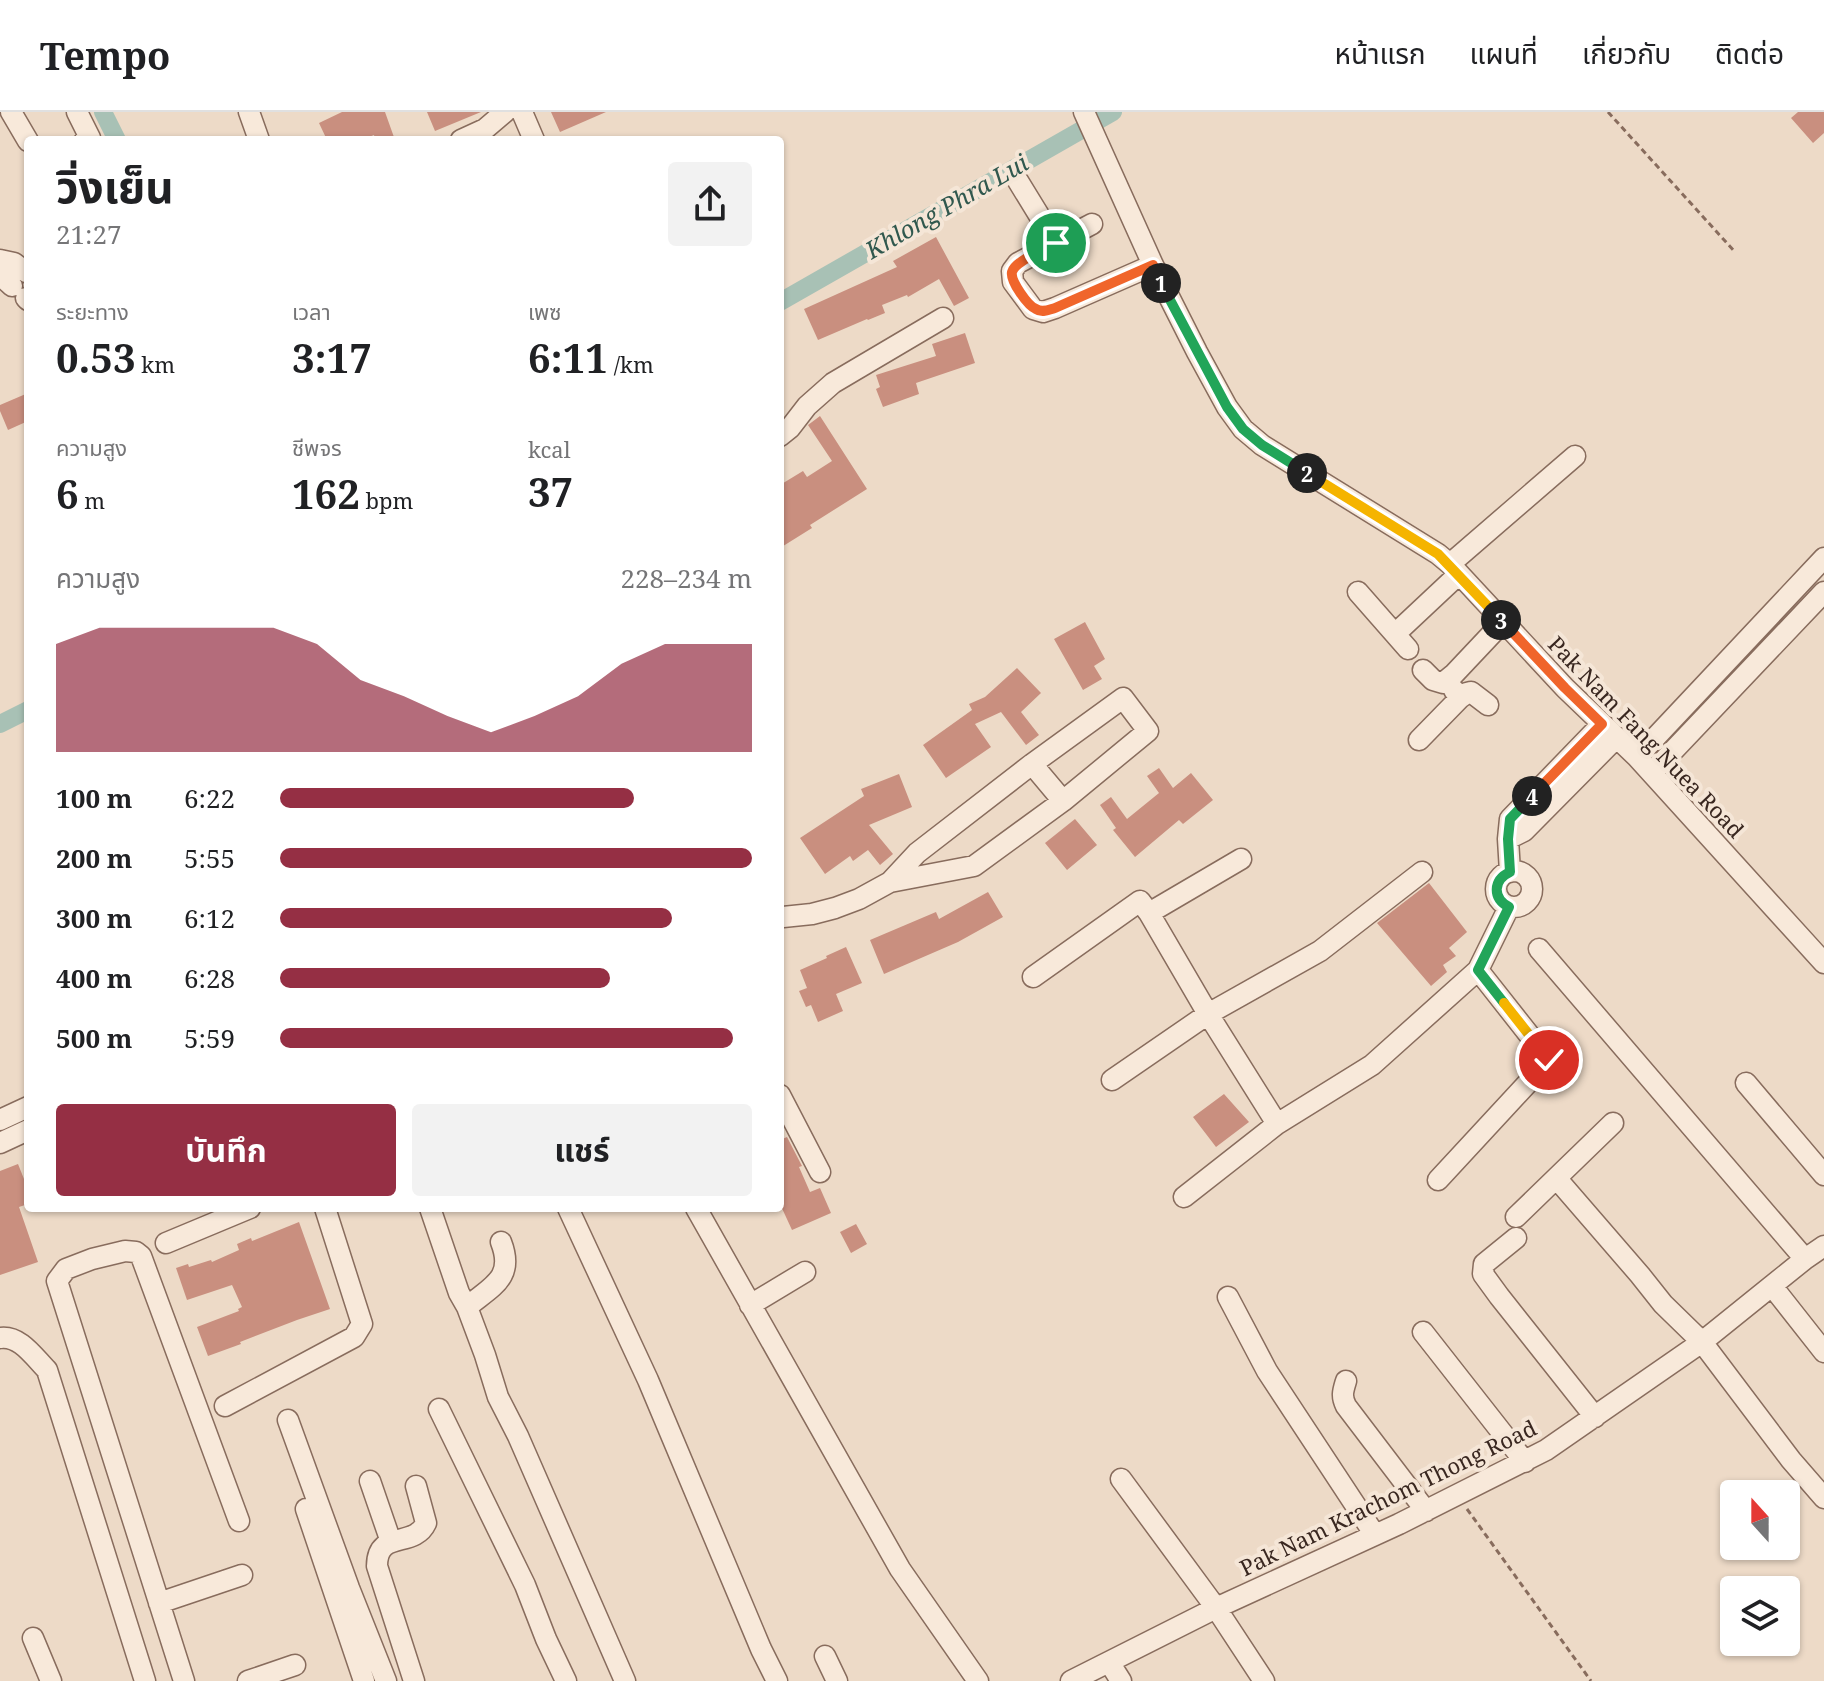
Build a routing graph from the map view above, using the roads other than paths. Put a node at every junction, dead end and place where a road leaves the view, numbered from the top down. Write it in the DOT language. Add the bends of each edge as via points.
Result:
graph roads {
  1 [pos="11,112"];
  2 [pos="77,112"];
  3 [pos="249,112"];
  4 [pos="505,112"];
  5 [pos="522,112"];
  6 [pos="1084,112"];
  7 [pos="25,136"];
  8 [pos="89,136"];
  9 [pos="258,136"];
  10 [pos="470,136"];
  11 [pos="532,136"];
  12 [pos="1018,181"];
  13 [pos="1092,224"];
  14 [pos="1056,243"];
  15 [pos="0,260"];
  16 [pos="1153,265"];
  17 [pos="18,286"];
  18 [pos="943,318"];
  19 [pos="784,433"];
  20 [pos="1575,456"];
  21 [pos="1824,558"];
  22 [pos="1454,569"];
  23 [pos="1358,592"];
  24 [pos="1824,592"];
  25 [pos="1503,622"];
  26 [pos="1423,670"];
  27 [pos="1446,681"];
  28 [pos="1460,698"];
  29 [pos="1488,705"];
  30 [pos="1609,731"];
  31 [pos="1419,740"];
  32 [pos="1637,757"];
  33 [pos="1032,764"];
  34 [pos="1652,773"];
  35 [pos="1063,801"];
  36 [pos="1241,859"];
  37 [pos="1422,872"];
  38 [pos="890,882"];
  39 [pos="1149,913"];
  40 [pos="784,916"];
  41 [pos="1539,949"];
  42 [pos="1824,963"];
  43 [pos="1478,970"];
  44 [pos="1033,977"];
  45 [pos="1208,1014"];
  46 [pos="1112,1080"];
  47 [pos="1746,1083"];
  48 [pos="784,1103"];
  49 [pos="24,1109"];
  50 [pos="0,1120"];
  51 [pos="1613,1123"];
  52 [pos="1277,1124"];
  53 [pos="24,1132"];
  54 [pos="0,1143"];
  55 [pos="820,1172"];
  56 [pos="1824,1175"];
  57 [pos="1557,1179"];
  58 [pos="1438,1180"];
  59 [pos="1184,1197"];
  60 [pos="240,1212"];
  61 [pos="326,1212"];
  62 [pos="431,1212"];
  63 [pos="570,1212"];
  64 [pos="698,1212"];
  65 [pos="501,1242"];
  66 [pos="166,1243"];
  67 [pos="1824,1246"];
  68 [pos="1805,1259"];
  69 [pos="805,1272"];
  70 [pos="1772,1286"];
  71 [pos="1228,1297"];
  72 [pos="750,1305"];
  73 [pos="467,1307"];
  74 [pos="1423,1332"];
  75 [pos="0,1338"];
  76 [pos="1702,1342"];
  77 [pos="1824,1352"];
  78 [pos="1346,1381"];
  79 [pos="225,1406"];
  80 [pos="439,1409"];
  81 [pos="1595,1417"];
  82 [pos="288,1420"];
  83 [pos="1525,1462"];
  84 [pos="1121,1479"];
  85 [pos="370,1481"];
  86 [pos="416,1486"];
  87 [pos="1824,1498"];
  88 [pos="306,1509"];
  89 [pos="1426,1511"];
  90 [pos="239,1521"];
  91 [pos="1375,1535"];
  92 [pos="391,1542"];
  93 [pos="242,1575"];
  94 [pos="159,1603"];
  95 [pos="1216,1608"];
  96 [pos="33,1638"];
  97 [pos="825,1656"];
  98 [pos="1109,1662"];
  99 [pos="295,1665"];
  100 [pos="51,1681"];
  101 [pos="145,1681"];
  102 [pos="184,1681"];
  103 [pos="248,1681"];
  104 [pos="364,1681"];
  105 [pos="386,1681"];
  106 [pos="414,1681"];
  107 [pos="566,1681"];
  108 [pos="625,1681"];
  109 [pos="777,1681"];
  110 [pos="837,1681"];
  111 [pos="978,1681"];
  112 [pos="1071,1681"];
  113 [pos="1121,1681"];
  114 [pos="1264,1681"];
  1 -- 7 [label="street"];
  2 -- 8 [label="street"];
  3 -- 9 [label="street"];
  4 -- 10 [label="street"];
  5 -- 11 [label="street"];
  6 -- 16 [label="street, Pak Nam Fang Nuea Road"];
  12 -- 14 [label="street"];
  13 -- 14 [label="street"];
  14 -- 16 [label="street" via="1012,271 1013,282 1033,309 1043,312"];
  15 -- 17 [label="street" via="14,263"];
  16 -- 22 [label="street, Pak Nam Fang Nuea Road" via="1243,429"];
  18 -- 19 [label="street" via="833,383"];
  20 -- 22 [label="street"];
  21 -- 32 [label="street"];
  22 -- 23 [label="street" via="1401,642"];
  22 -- 25 [label="street, Pak Nam Fang Nuea Road"];
  24 -- 34 [label="street"];
  25 -- 27 [label="street"];
  25 -- 30 [label="street, Pak Nam Fang Nuea Road"];
  26 -- 27 [label="street" via="1433,680"];
  27 -- 28 [label="street"];
  28 -- 29 [label="street" via="1469,692"];
  28 -- 31 [label="street"];
  30 -- 32 [label="street, Pak Nam Fang Nuea Road"];
  30 -- 43 [label="street" via="1524,831 1508,839 1510,872 1527,876 1532,893 1521,907 1509,907"];
  32 -- 34 [label="street, Pak Nam Fang Nuea Road"];
  33 -- 35 [label="street"];
  33 -- 35 [label="street" via="1123,698 1148,731"];
  33 -- 38 [label="street" via="917,853"];
  34 -- 42 [label="street, Pak Nam Fang Nuea Road"];
  35 -- 38 [label="street" via="974,866"];
  36 -- 39 [label="street"];
  37 -- 45 [label="street" via="1320,951"];
  38 -- 40 [label="street" via="835,908"];
  39 -- 44 [label="street" via="1140,901"];
  39 -- 45 [label="street"];
  41 -- 68 [label="street"];
  43 -- 52 [label="street" via="1372,1065"];
  43 -- 58 [label="street" via="1549,1060"];
  45 -- 46 [label="street"];
  45 -- 52 [label="street"];
  47 -- 56 [label="street"];
  48 -- 55 [label="street"];
  49 -- 50 [label="street"];
  51 -- 57 [label="street"];
  52 -- 59 [label="street"];
  53 -- 54 [label="street"];
  57 -- 76 [label="street"];
  57 -- 81 [label="street" via="1484,1264 1483,1274"];
  60 -- 66 [label="street"];
  61 -- 79 [label="street" via="362,1324 354,1337"];
  62 -- 73 [label="street"];
  63 -- 109 [label="street"];
  64 -- 72 [label="street"];
  65 -- 73 [label="street" via="506,1267"];
  67 -- 68 [label="street, Pak Nam Krachom Thong Road"];
  68 -- 70 [label="street, Pak Nam Krachom Thong Road"];
  69 -- 72 [label="street"];
  70 -- 76 [label="street, Pak Nam Krachom Thong Road"];
  70 -- 77 [label="street"];
  71 -- 91 [label="street" via="1267,1371"];
  72 -- 111 [label="street" via="900,1569"];
  73 -- 108 [label="street" via="498,1397"];
  74 -- 83 [label="street"];
  75 -- 101 [label="street" via="17,1340 47,1370"];
  76 -- 81 [label="street, Pak Nam Krachom Thong Road"];
  76 -- 87 [label="street"];
  78 -- 89 [label="street" via="1346,1406"];
  80 -- 107 [label="street"];
  81 -- 83 [label="street, Pak Nam Krachom Thong Road"];
  82 -- 105 [label="street"];
  83 -- 89 [label="street, Pak Nam Krachom Thong Road"];
  84 -- 95 [label="street"];
  85 -- 92 [label="street"];
  86 -- 92 [label="street" via="425,1528"];
  88 -- 104 [label="street"];
  89 -- 91 [label="street, Pak Nam Krachom Thong Road"];
  90 -- 94 [label="street" via="141,1256 125,1251 66,1269 57,1281"];
  91 -- 95 [label="street, Pak Nam Krachom Thong Road"];
  92 -- 106 [label="street" via="381,1548 377,1566"];
  93 -- 94 [label="street"];
  94 -- 102 [label="street"];
  95 -- 98 [label="street, Pak Nam Krachom Thong Road"];
  95 -- 114 [label="street"];
  96 -- 100 [label="street"];
  97 -- 110 [label="street"];
  98 -- 112 [label="street, Pak Nam Krachom Thong Road"];
  98 -- 113 [label="street"];
  99 -- 103 [label="street"];
}
